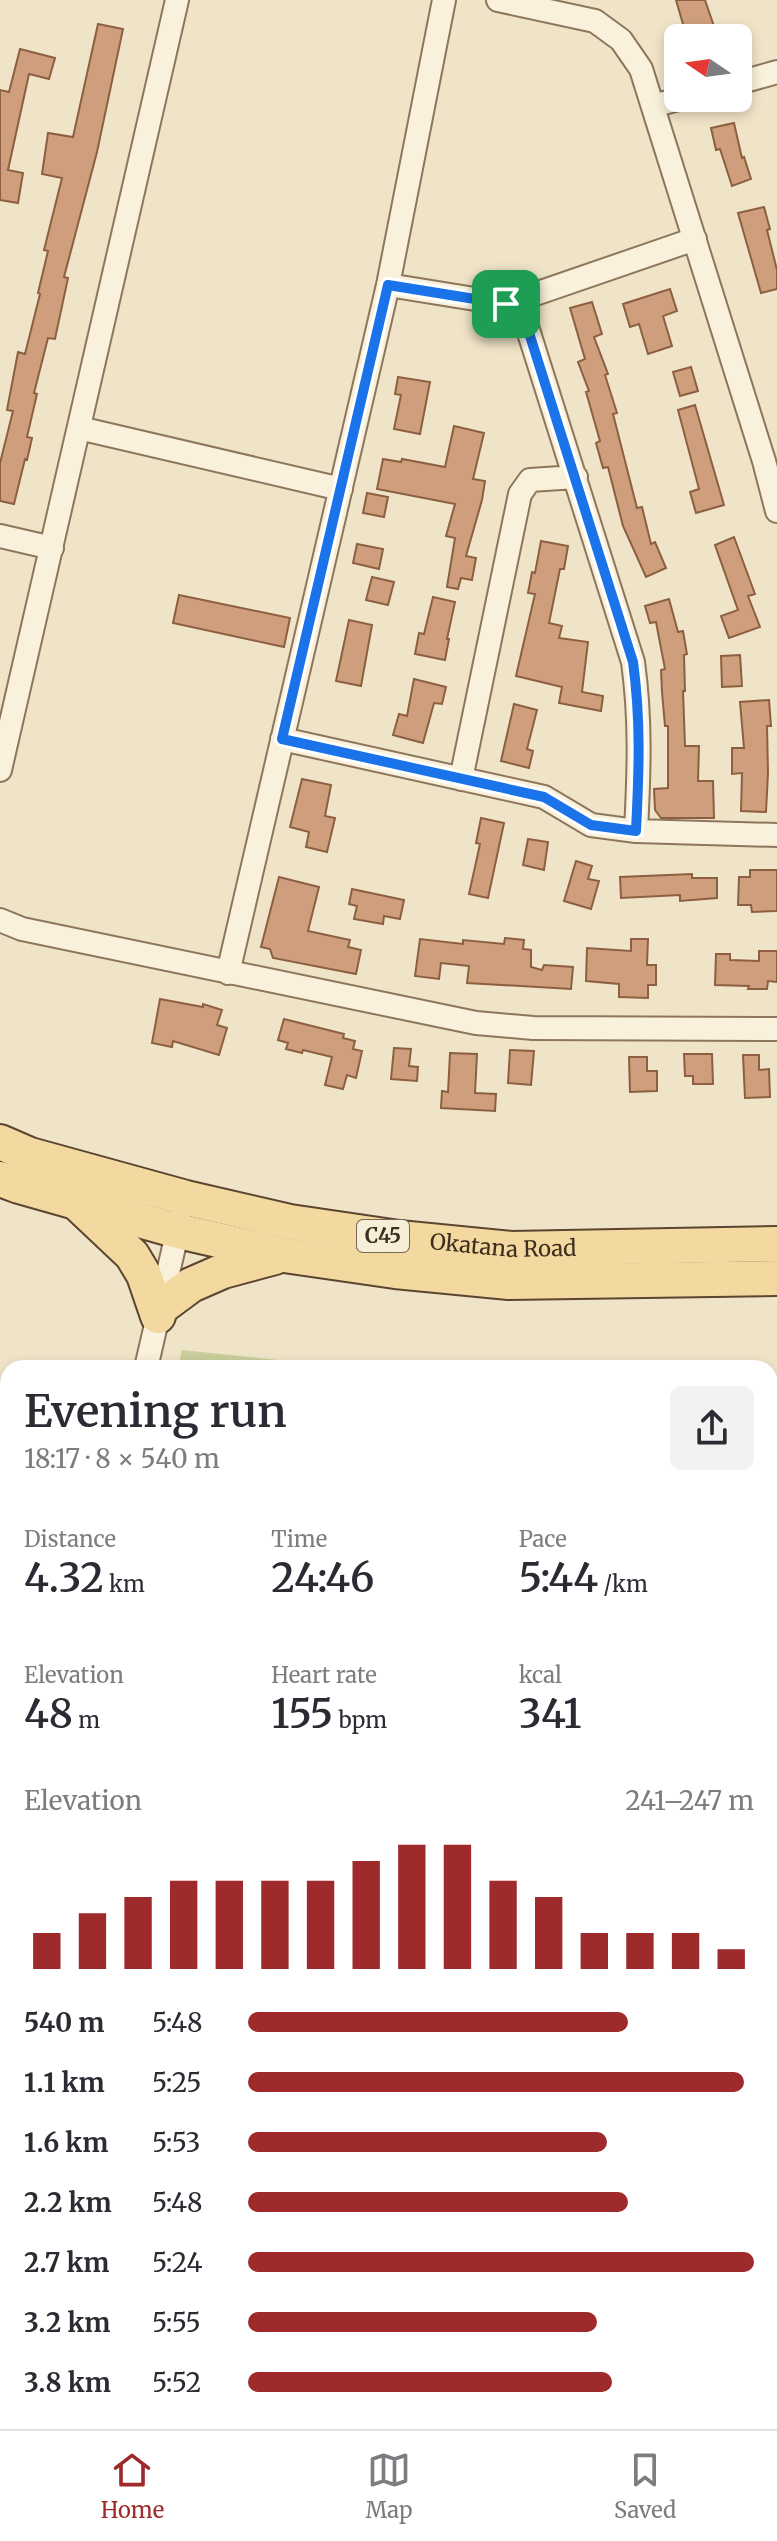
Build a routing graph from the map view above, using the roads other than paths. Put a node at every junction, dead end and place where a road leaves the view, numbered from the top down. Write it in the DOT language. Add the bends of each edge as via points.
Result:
graph roads {
  1 [pos="177,0"];
  2 [pos="444,0"];
  3 [pos="498,0"];
  4 [pos="777,72"];
  5 [pos="752,79"];
  6 [pos="664,103"];
  7 [pos="653,106"];
  8 [pos="695,239"];
  9 [pos="388,285"];
  10 [pos="506,304"];
  11 [pos="79,428"];
  12 [pos="771,459"];
  13 [pos="576,477"];
  14 [pos="341,489"];
  15 [pos="777,511"];
  16 [pos="0,536"];
  17 [pos="52,548"];
  18 [pos="282,739"];
  19 [pos="0,770"];
  20 [pos="461,779"];
  21 [pos="636,831"];
  22 [pos="777,835"];
  23 [pos="0,920"];
  24 [pos="228,973"];
  25 [pos="777,1029"];
  26 [pos="0,1142"];
  27 [pos="0,1179"];
  28 [pos="186,1198"];
  29 [pos="77,1203"];
  30 [pos="777,1218"];
  31 [pos="178,1231"];
  32 [pos="777,1244"];
  33 [pos="284,1255"];
  34 [pos="740,1262"];
  35 [pos="777,1278"];
  36 [pos="777,1299"];
  37 [pos="159,1312"];
  38 [pos="148,1360"];
  1 -- 11 [label="street"];
  2 -- 9 [label="street"];
  3 -- 7 [label="street" via="595,21 621,40 641,69"];
  4 -- 5 [label="street"];
  6 -- 7 [label="street"];
  7 -- 8 [label="street"];
  8 -- 10 [label="street"];
  8 -- 12 [label="street"];
  9 -- 10 [label="street"];
  9 -- 14 [label="street"];
  10 -- 13 [label="street" via="524,317 531,334"];
  11 -- 14 [label="street"];
  11 -- 17 [label="street"];
  12 -- 15 [label="street"];
  13 -- 20 [label="street" via="530,480 520,494"];
  13 -- 21 [label="street" via="633,662 640,754"];
  14 -- 18 [label="street"];
  16 -- 17 [label="street"];
  17 -- 19 [label="street"];
  18 -- 20 [label="street"];
  18 -- 24 [label="street"];
  20 -- 21 [label="street" via="544,797 591,825"];
  21 -- 22 [label="street"];
  23 -- 24 [label="street"];
  24 -- 25 [label="street" via="476,1023"];
  26 -- 28 [label="main road, Okatana Road / C45"];
  27 -- 29 [label="main road, Okatana Road / C45"];
  28 -- 31 [label="street"];
  28 -- 34 [label="main road, Okatana Road / C45" via="290,1222 399,1238"];
  29 -- 31 [label="main road, Okatana Road / C45"];
  29 -- 37 [label="main road" via="132,1255"];
  30 -- 34 [label="main road"];
  31 -- 33 [label="main road, Okatana Road / C45"];
  31 -- 37 [label="street"];
  32 -- 34 [label="main road, Okatana Road / C45"];
  33 -- 34 [label="main road, Okatana Road / C45" via="509,1282"];
  33 -- 37 [label="main road" via="191,1285"];
  34 -- 35 [label="main road, Okatana Road / C45"];
  34 -- 36 [label="main road"];
  37 -- 38 [label="street"];
}
